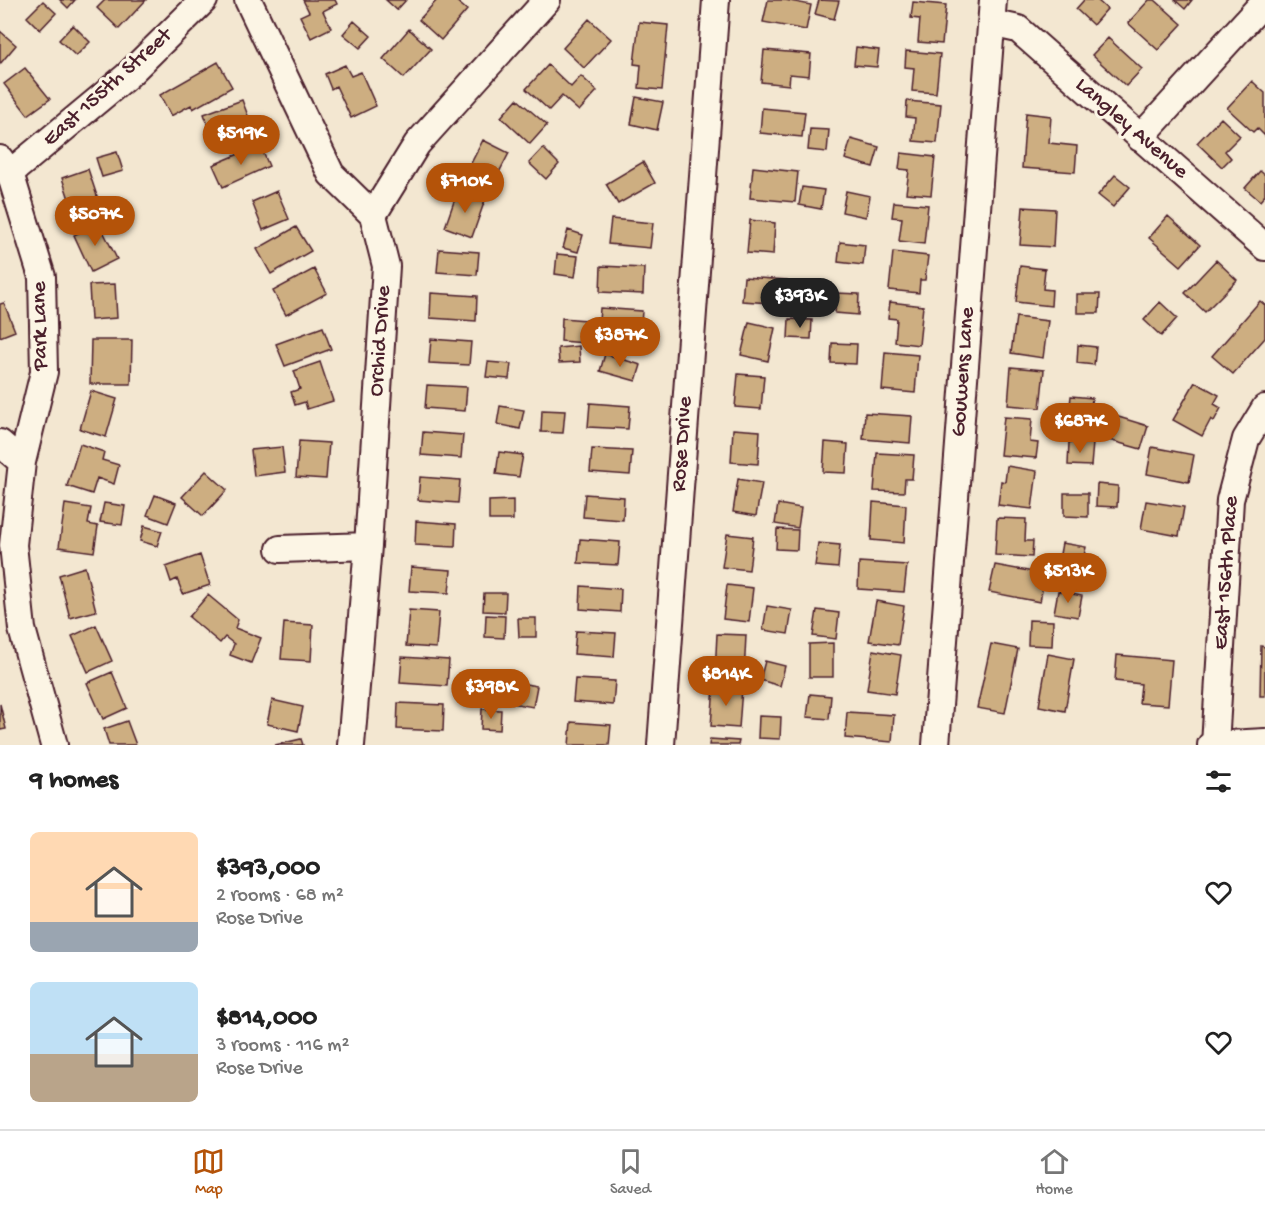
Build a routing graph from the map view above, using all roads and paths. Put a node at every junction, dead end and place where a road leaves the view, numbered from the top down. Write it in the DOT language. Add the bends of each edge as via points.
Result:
graph roads {
  1 [pos="204,0"];
  2 [pos="248,0"];
  3 [pos="547,0"];
  4 [pos="716,0"];
  5 [pos="1265,2"];
  6 [pos="992,11"];
  7 [pos="1140,138"];
  8 [pos="5,166"];
  9 [pos="373,215"];
  10 [pos="1265,247"];
  11 [pos="1265,408"];
  12 [pos="0,443"];
  13 [pos="22,462"];
  14 [pos="368,546"];
  15 [pos="280,549"];
  16 [pos="1265,742"];
  17 [pos="54,745"];
  18 [pos="351,745"];
  19 [pos="660,745"];
  20 [pos="936,745"];
  21 [pos="1213,745"];
  1 -- 8 [label="street, East 155th Street" via="127,76"];
  2 -- 9 [label="street" via="331,174"];
  3 -- 9 [label="street" via="417,144"];
  4 -- 19 [label="street, Rose Drive"];
  5 -- 7 [label="street"];
  6 -- 7 [label="street, Langley Avenue"];
  6 -- 20 [label="street, Gouwens Lane"];
  7 -- 10 [label="street, Langley Avenue"];
  8 -- 13 [label="street, Park Lane" via="42,278 44,372"];
  9 -- 14 [label="street, Orchid Drive" via="386,266"];
  11 -- 21 [label="street, East 156th Place" via="1246,439 1230,500"];
  12 -- 13 [label="street"];
  13 -- 17 [label="street, Park Lane" via="13,545 22,629"];
  14 -- 15 [label="street"];
  14 -- 18 [label="street, Orchid Drive"];
  16 -- 21 [label="street"];
}
